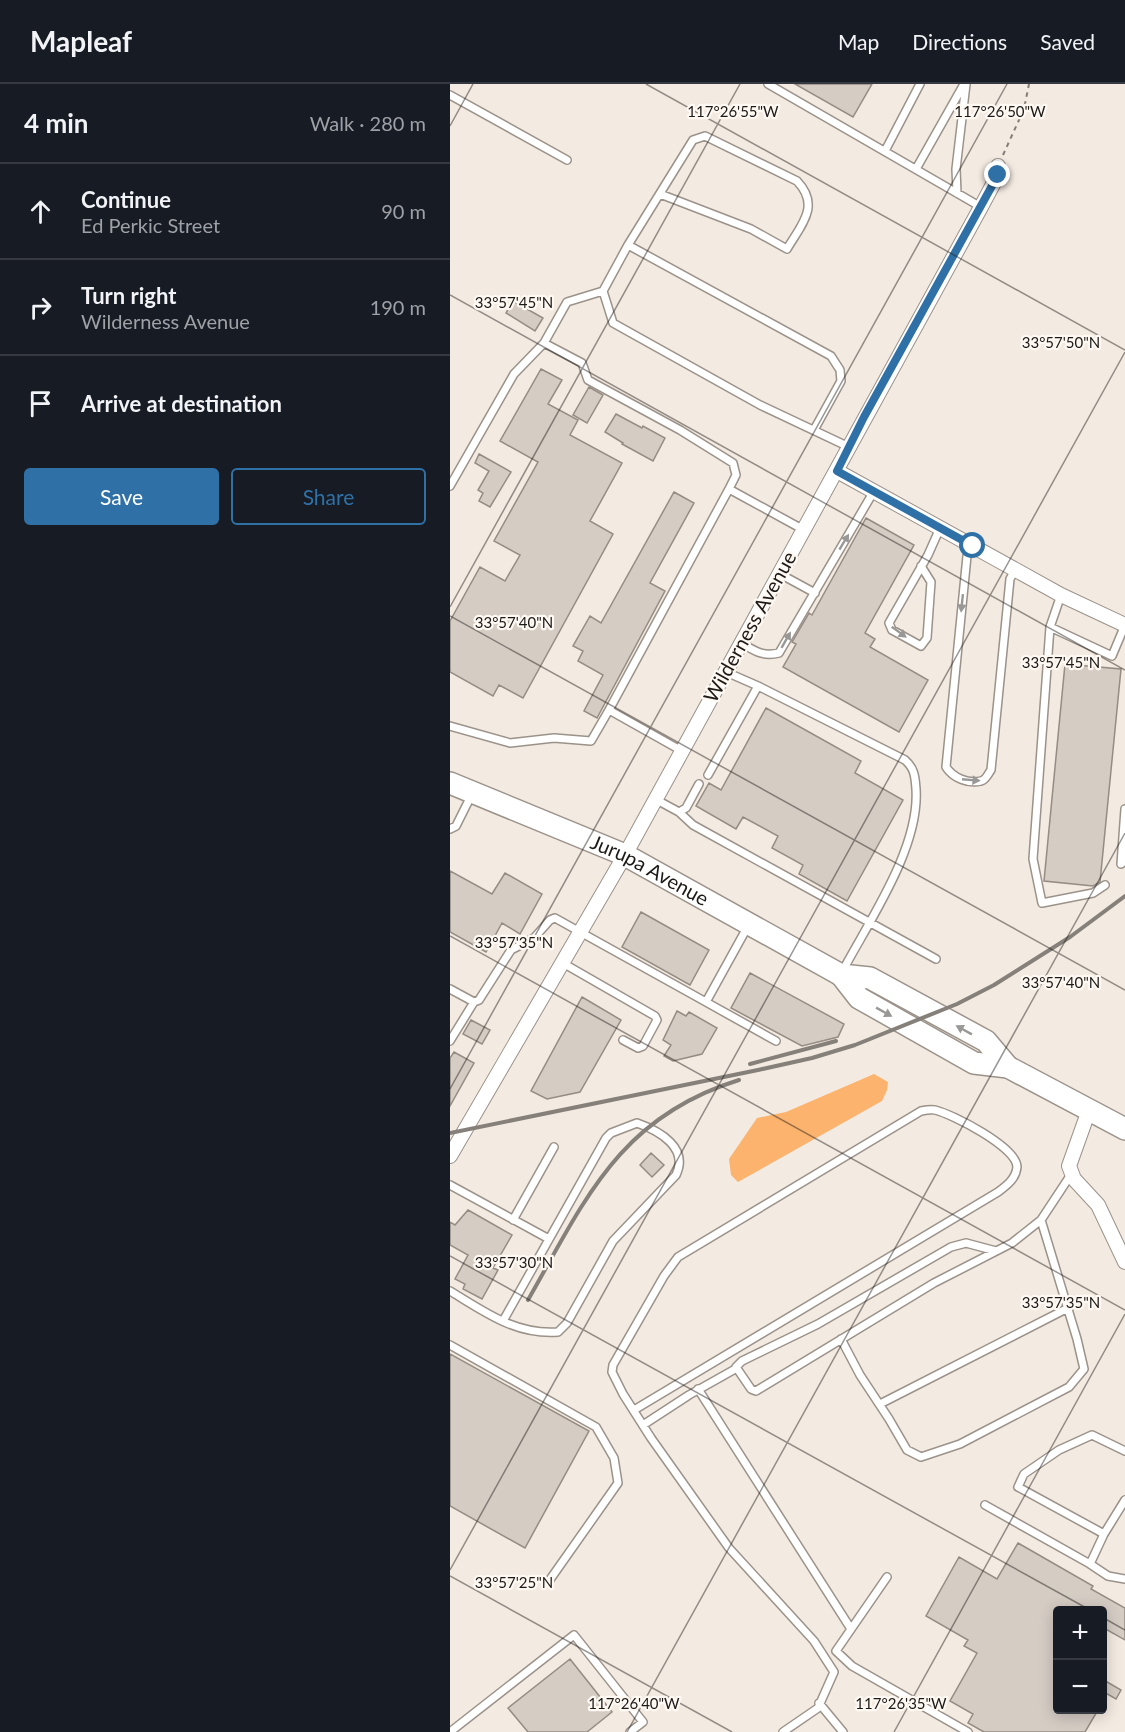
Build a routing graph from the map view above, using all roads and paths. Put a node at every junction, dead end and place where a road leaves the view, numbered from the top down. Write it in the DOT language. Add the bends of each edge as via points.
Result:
graph roads {
  1 [pos="768,84"];
  2 [pos="920,84"];
  3 [pos="965,84"];
  4 [pos="1028,85"];
  5 [pos="450,95"];
  6 [pos="885,151"];
  7 [pos="567,160"];
  8 [pos="998,166"];
  9 [pos="916,169"];
  10 [pos="957,193"];
  11 [pos="660,194"];
  12 [pos="981,207"];
  13 [pos="628,245"];
  14 [pos="603,291"];
  15 [pos="544,343"];
  16 [pos="814,430"];
  17 [pos="849,447"];
  18 [pos="837,471"];
  19 [pos="450,486"];
  20 [pos="729,489"];
  21 [pos="874,491"];
  22 [pos="940,528"];
  23 [pos="804,530"];
  24 [pos="973,546"];
  25 [pos="921,566"];
  26 [pos="1015,570"];
  27 [pos="780,574"];
  28 [pos="814,592"];
  29 [pos="1061,595"];
  30 [pos="1125,625"];
  31 [pos="1050,627"];
  32 [pos="741,643"];
  33 [pos="726,672"];
  34 [pos="758,686"];
  35 [pos="609,710"];
  36 [pos="450,726"];
  37 [pos="682,751"];
  38 [pos="708,775"];
  39 [pos="450,783"];
  40 [pos="699,784"];
  41 [pos="473,792"];
  42 [pos="656,799"];
  43 [pos="1125,809"];
  44 [pos="679,812"];
  45 [pos="450,829"];
  46 [pos="625,855"];
  47 [pos="1125,861"];
  48 [pos="1105,885"];
  49 [pos="869,922"];
  50 [pos="749,924"];
  51 [pos="580,930"];
  52 [pos="936,959"];
  53 [pos="561,962"];
  54 [pos="841,975"];
  55 [pos="450,989"];
  56 [pos="474,1002"];
  57 [pos="706,1002"];
  58 [pos="623,1040"];
  59 [pos="450,1041"];
  60 [pos="776,1041"];
  61 [pos="1089,1110"];
  62 [pos="1125,1129"];
  63 [pos="554,1147"];
  64 [pos="450,1156"];
  65 [pos="1072,1173"];
  66 [pos="450,1185"];
  67 [pos="513,1220"];
  68 [pos="1041,1220"];
  69 [pos="549,1239"];
  70 [pos="996,1251"];
  71 [pos="1125,1263"];
  72 [pos="450,1291"];
  73 [pos="1068,1308"];
  74 [pos="503,1321"];
  75 [pos="841,1339"];
  76 [pos="450,1346"];
  77 [pos="737,1368"];
  78 [pos="698,1389"];
  79 [pos="880,1404"];
  80 [pos="634,1410"];
  81 [pos="643,1425"];
  82 [pos="1125,1451"];
  83 [pos="1125,1500"];
  84 [pos="985,1505"];
  85 [pos="1104,1534"];
  86 [pos="1090,1564"];
  87 [pos="887,1577"];
  88 [pos="1125,1579"];
  89 [pos="549,1581"];
  90 [pos="851,1629"];
  91 [pos="819,1703"];
  92 [pos="450,1732"];
  93 [pos="630,1732"];
  94 [pos="783,1732"];
  95 [pos="843,1732"];
  96 [pos="968,1732"];
  1 -- 6 [label="lane"];
  2 -- 6 [label="lane"];
  3 -- 9 [label="lane"];
  3 -- 10 [label="lane"];
  4 -- 8 [label="path" via="1024,109"];
  5 -- 7 [label="lane"];
  6 -- 9 [label="lane"];
  8 -- 12 [label="street, Wilderness Avenue" via="998,175"];
  9 -- 10 [label="lane"];
  10 -- 12 [label="lane"];
  11 -- 11 [label="lane" via="693,140 705,136 796,181 809,199 809,209 787,249 751,229"];
  11 -- 13 [label="lane"];
  12 -- 17 [label="street, Wilderness Avenue"];
  13 -- 14 [label="lane"];
  13 -- 16 [label="lane" via="831,356 840,370 841,381"];
  14 -- 15 [label="lane" via="567,302"];
  14 -- 16 [label="lane" via="612,323 760,405"];
  15 -- 19 [label="lane" via="514,374"];
  15 -- 20 [label="lane" via="582,363 588,380 733,463 736,475"];
  16 -- 17 [label="lane"];
  17 -- 18 [label="street, Wilderness Avenue"];
  18 -- 21 [label="street"];
  18 -- 23 [label="street, Wilderness Avenue"];
  20 -- 23 [label="lane"];
  20 -- 35 [label="lane"];
  21 -- 22 [label="street"];
  28 -- 21 [label="lane, one-way"];
  22 -- 24 [label="street"];
  22 -- 25 [label="lane"];
  23 -- 27 [label="street, Wilderness Avenue"];
  24 -- 26 [label="street"];
  24 -- 26 [label="lane, one-way" via="967,556 946,768 957,779 980,781 991,770 1010,579"];
  25 -- 25 [label="lane, one-way" via="889,623 892,630 921,646 927,638 931,582"];
  26 -- 29 [label="street"];
  27 -- 28 [label="lane"];
  27 -- 32 [label="street, Wilderness Avenue"];
  32 -- 28 [label="lane, one-way" via="760,654 779,654"];
  29 -- 30 [label="street"];
  29 -- 31 [label="lane"];
  30 -- 31 [label="lane" via="1112,656"];
  31 -- 48 [label="lane" via="1033,858 1042,903 1093,893"];
  32 -- 33 [label="street, Wilderness Avenue"];
  33 -- 34 [label="lane"];
  33 -- 37 [label="street, Wilderness Avenue"];
  34 -- 38 [label="lane"];
  34 -- 49 [label="lane" via="911,765 916,799 914,823 898,868"];
  35 -- 36 [label="lane" via="591,741 554,738 510,743"];
  35 -- 37 [label="lane"];
  37 -- 42 [label="street, Wilderness Avenue"];
  39 -- 41 [label="main road, Jurupa Avenue"];
  40 -- 44 [label="lane" via="686,808"];
  41 -- 45 [label="lane" via="456,826"];
  41 -- 46 [label="main road, Jurupa Avenue"];
  42 -- 44 [label="lane"];
  42 -- 46 [label="street, Wilderness Avenue"];
  43 -- 47 [label="lane" via="1121,864"];
  44 -- 49 [label="lane" via="693,825"];
  46 -- 50 [label="main road, Jurupa Avenue"];
  46 -- 51 [label="street, Wilderness Avenue"];
  49 -- 52 [label="lane"];
  49 -- 54 [label="lane"];
  50 -- 54 [label="main road, Jurupa Avenue"];
  50 -- 57 [label="lane"];
  51 -- 53 [label="street, Wilderness Avenue"];
  51 -- 56 [label="lane" via="555,918 550,920 534,938 511,950"];
  51 -- 57 [label="lane"];
  53 -- 58 [label="lane" via="655,1016 657,1020 643,1046 638,1048"];
  53 -- 64 [label="street, Wilderness Avenue"];
  54 -- 61 [label="main road, Jurupa Avenue" via="859,998 964,1058 1008,1067"];
  55 -- 56 [label="lane"];
  56 -- 59 [label="lane"];
  57 -- 60 [label="lane"];
  61 -- 62 [label="main road, Jurupa Avenue"];
  61 -- 65 [label="street" via="1069,1166"];
  63 -- 67 [label="lane"];
  65 -- 68 [label="lane"];
  65 -- 71 [label="street" via="1098,1205"];
  66 -- 67 [label="lane"];
  67 -- 69 [label="lane"];
  68 -- 70 [label="lane"];
  68 -- 73 [label="lane"];
  69 -- 74 [label="lane"];
  69 -- 74 [label="lane" via="611,1133 637,1122 649,1127 679,1153 681,1164 676,1175 613,1241 567,1323 558,1332 521,1329"];
  70 -- 75 [label="lane" via="934,1282"];
  70 -- 77 [label="lane" via="966,1243 951,1247 818,1324 742,1361"];
  72 -- 74 [label="lane"];
  73 -- 79 [label="lane"];
  73 -- 79 [label="lane" via="1084,1369 1069,1387 960,1444 921,1457 907,1450"];
  75 -- 77 [label="lane" via="756,1390 751,1389"];
  75 -- 79 [label="lane"];
  76 -- 89 [label="lane" via="596,1426 614,1458 618,1483"];
  77 -- 78 [label="lane"];
  78 -- 81 [label="lane"];
  78 -- 90 [label="lane"];
  80 -- 80 [label="lane" via="612,1372 613,1365 678,1257 921,1111 933,1109 963,1121 1004,1148 1015,1161 1017,1168 1012,1180 998,1192"];
  80 -- 81 [label="lane"];
  81 -- 91 [label="lane" via="729,1548 814,1641 834,1672"];
  82 -- 85 [label="lane" via="1092,1435 1059,1450 1024,1474 1018,1487"];
  83 -- 85 [label="lane"];
  84 -- 86 [label="lane"];
  85 -- 86 [label="lane"];
  86 -- 88 [label="lane" via="1108,1576"];
  87 -- 90 [label="lane"];
  90 -- 96 [label="lane" via="836,1651 852,1666"];
  91 -- 94 [label="lane" via="818,1708"];
  91 -- 95 [label="lane"];
  92 -- 93 [label="lane" via="574,1635 643,1722"];
}
